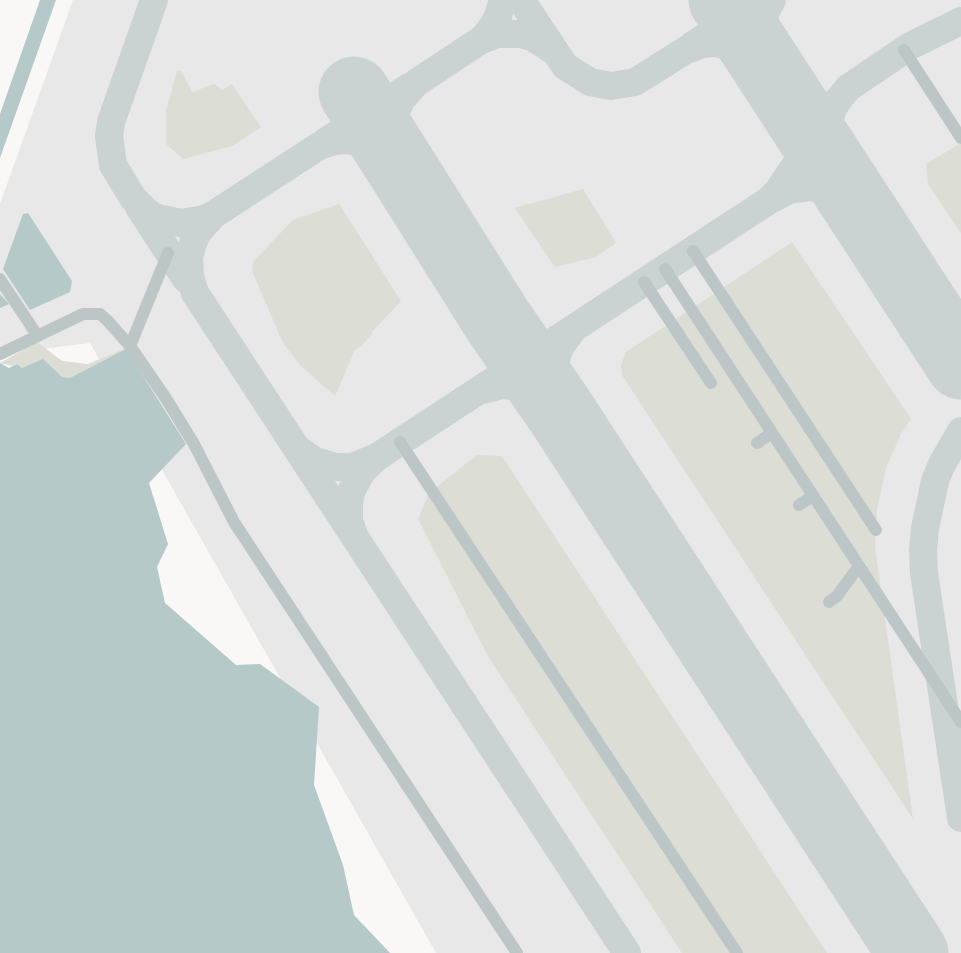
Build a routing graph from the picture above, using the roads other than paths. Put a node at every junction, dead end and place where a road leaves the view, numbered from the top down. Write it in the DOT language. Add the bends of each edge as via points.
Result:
graph roads {
  1 [pos="904,50"];
  2 [pos="961,138"];
  3 [pos="693,251"];
  4 [pos="168,252"];
  5 [pos="665,269"];
  6 [pos="0,279"];
  7 [pos="644,282"];
  8 [pos="37,335"];
  9 [pos="130,346"];
  10 [pos="2,354"];
  11 [pos="711,383"];
  12 [pos="772,433"];
  13 [pos="400,442"];
  14 [pos="757,443"];
  15 [pos="813,496"];
  16 [pos="799,505"];
  17 [pos="876,530"];
  18 [pos="859,566"];
  19 [pos="829,602"];
  20 [pos="961,722"];
  21 [pos="517,953"];
  22 [pos="737,953"];
  1 -- 2 [label="lane"];
  3 -- 17 [label="lane"];
  4 -- 9 [label="lane"];
  5 -- 12 [label="lane"];
  6 -- 8 [label="lane"];
  7 -- 11 [label="lane"];
  8 -- 9 [label="lane" via="83,314 95,312 104,316"];
  8 -- 10 [label="lane"];
  9 -- 21 [label="lane" via="194,444 238,528"];
  12 -- 14 [label="lane"];
  12 -- 15 [label="lane"];
  13 -- 22 [label="lane"];
  15 -- 16 [label="lane"];
  15 -- 18 [label="lane"];
  18 -- 19 [label="lane" via="837,596"];
  18 -- 20 [label="lane"];
}
